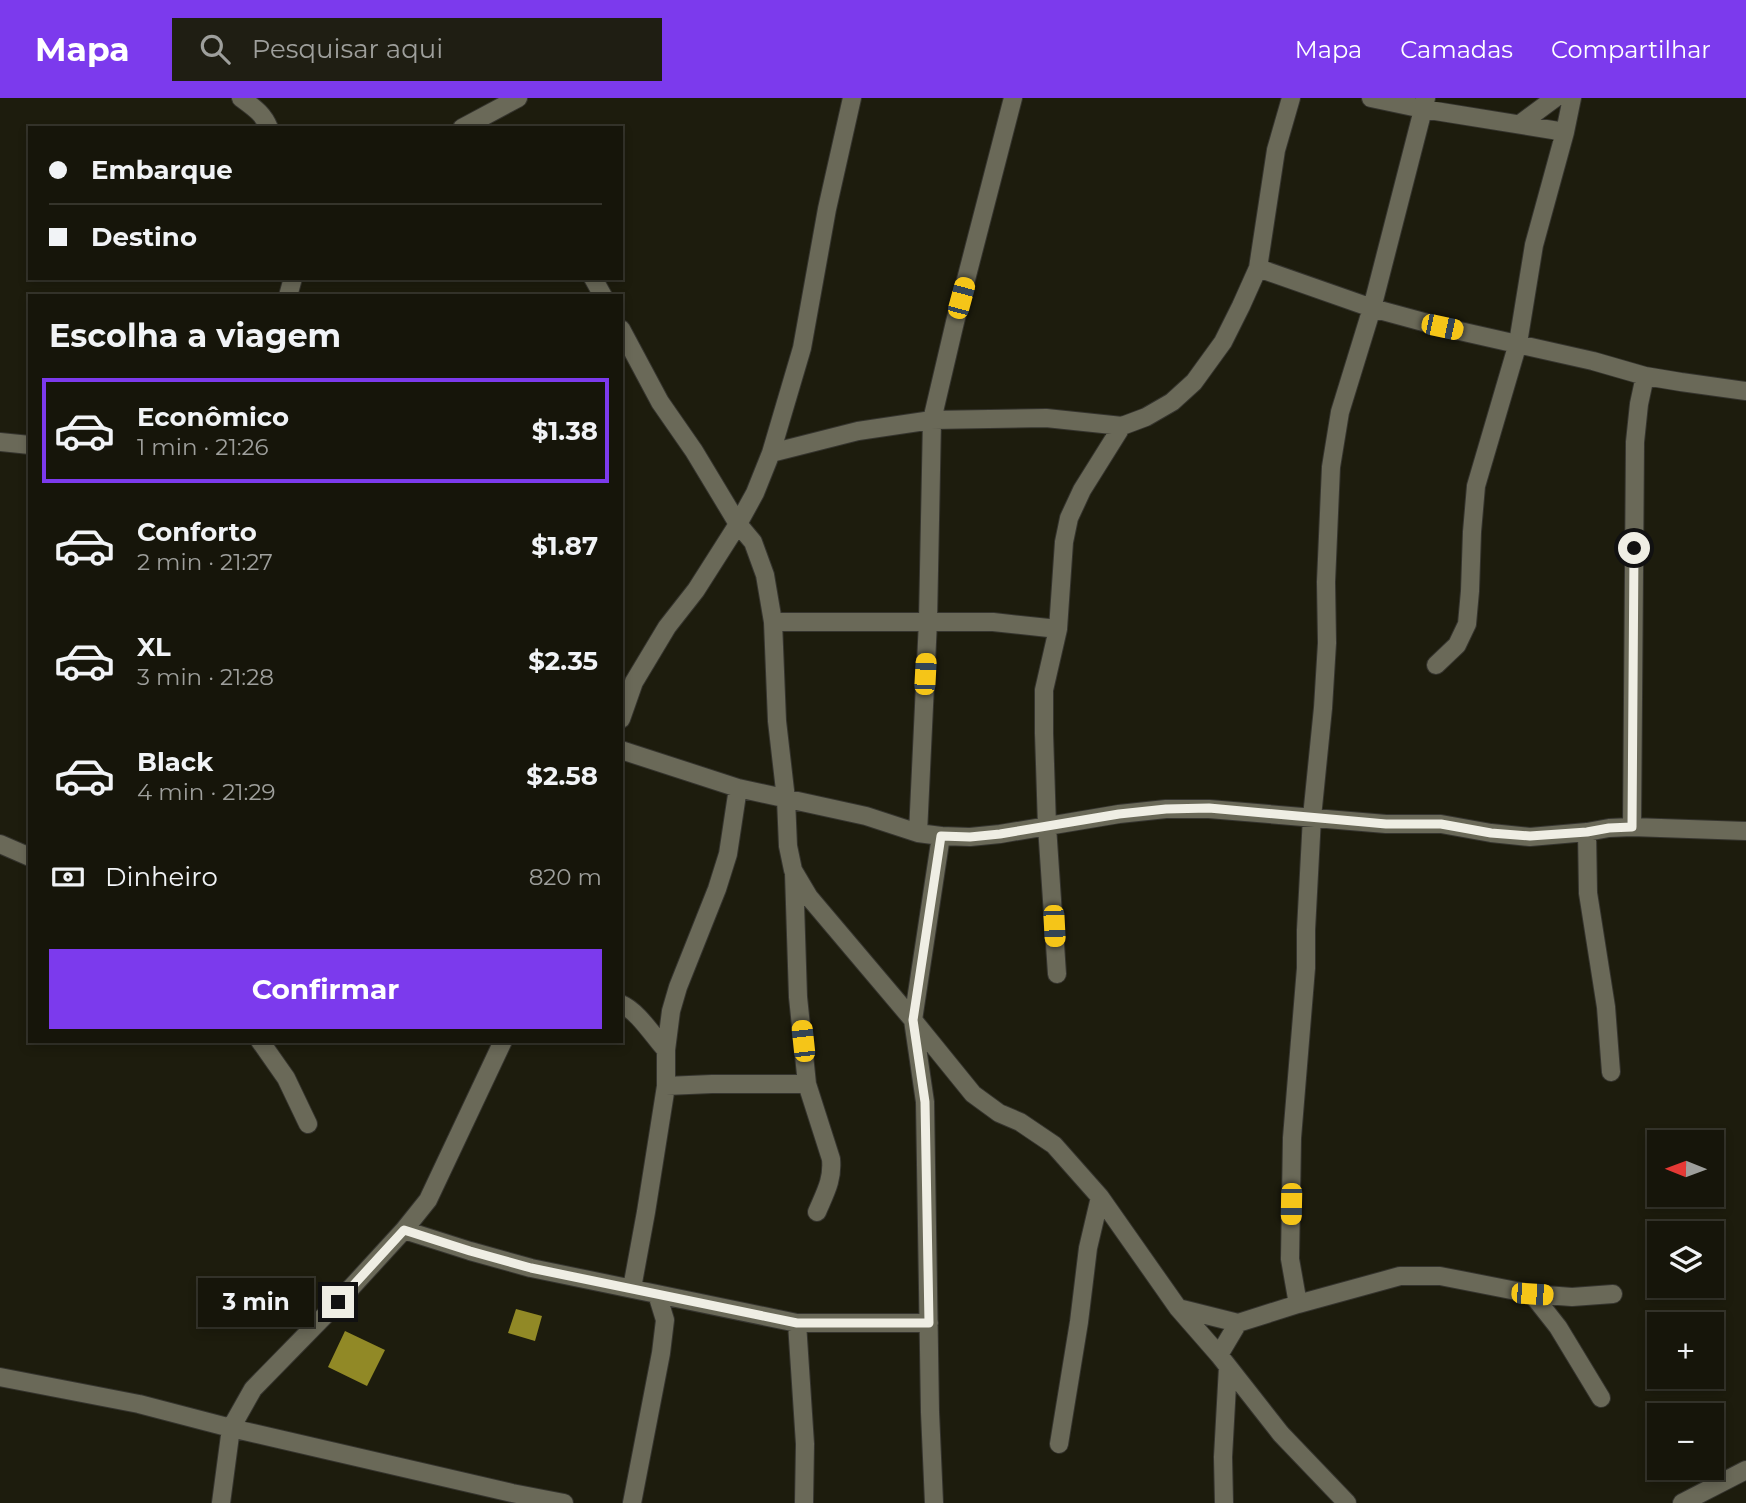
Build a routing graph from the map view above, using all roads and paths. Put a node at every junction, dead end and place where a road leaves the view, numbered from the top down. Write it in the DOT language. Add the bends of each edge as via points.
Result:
graph roads {
  1 [pos="241,98"];
  2 [pos="518,98"];
  3 [pos="852,98"];
  4 [pos="1013,98"];
  5 [pos="1291,98"];
  6 [pos="1371,98"];
  7 [pos="1555,98"];
  8 [pos="1572,98"];
  9 [pos="1425,103"];
  10 [pos="1520,124"];
  11 [pos="268,126"];
  12 [pos="466,126"];
  13 [pos="1565,132"];
  14 [pos="1258,268"];
  15 [pos="1372,308"];
  16 [pos="623,333"];
  17 [pos="1518,343"];
  18 [pos="1645,376"];
  19 [pos="1746,391"];
  20 [pos="932,421"];
  21 [pos="1122,426"];
  22 [pos="0,442"];
  23 [pos="28,445"];
  24 [pos="771,453"];
  25 [pos="738,524"];
  26 [pos="928,621"];
  27 [pos="773,622"];
  28 [pos="1058,629"];
  29 [pos="1436,665"];
  30 [pos="628,680"];
  31 [pos="623,708"];
  32 [pos="623,751"];
  33 [pos="738,788"];
  34 [pos="786,799"];
  35 [pos="1312,817"];
  36 [pos="1047,826"];
  37 [pos="1632,827"];
  38 [pos="1746,831"];
  39 [pos="1587,832"];
  40 [pos="918,833"];
  41 [pos="941,836"];
  42 [pos="0,844"];
  43 [pos="28,857"];
  44 [pos="793,870"];
  45 [pos="1057,974"];
  46 [pos="623,1005"];
  47 [pos="913,1020"];
  48 [pos="261,1043"];
  49 [pos="502,1043"];
  50 [pos="667,1050"];
  51 [pos="1611,1072"];
  52 [pos="807,1084"];
  53 [pos="666,1086"];
  54 [pos="308,1124"];
  55 [pos="1100,1197"];
  56 [pos="817,1212"];
  57 [pos="404,1230"];
  58 [pos="632,1288"];
  59 [pos="657,1294"];
  60 [pos="1532,1294"];
  61 [pos="1613,1294"];
  62 [pos="682,1300"];
  63 [pos="1298,1304"];
  64 [pos="1178,1308"];
  65 [pos="665,1320"];
  66 [pos="797,1323"];
  67 [pos="929,1323"];
  68 [pos="1238,1323"];
  69 [pos="1224,1361"];
  70 [pos="0,1377"];
  71 [pos="1601,1398"];
  72 [pos="231,1428"];
  73 [pos="1059,1444"];
  74 [pos="1746,1470"];
  75 [pos="220,1503"];
  76 [pos="564,1503"];
  77 [pos="632,1503"];
  78 [pos="804,1503"];
  79 [pos="934,1503"];
  80 [pos="1223,1503"];
  81 [pos="1347,1503"];
  82 [pos="1682,1503"];
  1 -- 11 [label="street"];
  2 -- 12 [label="street"];
  3 -- 24 [label="street" via="802,348"];
  4 -- 20 [label="street"];
  5 -- 14 [label="street" via="1276,150"];
  6 -- 9 [label="street"];
  7 -- 10 [label="street"];
  8 -- 13 [label="street"];
  9 -- 10 [label="street"];
  9 -- 15 [label="street"];
  10 -- 13 [label="street"];
  13 -- 17 [label="street" via="1534,245"];
  14 -- 15 [label="street"];
  14 -- 21 [label="street" via="1223,342 1194,382 1172,402"];
  15 -- 17 [label="street"];
  15 -- 35 [label="street" via="1340,412 1331,467 1327,643"];
  16 -- 25 [label="street" via="660,402"];
  17 -- 18 [label="street"];
  17 -- 29 [label="street" via="1476,486 1467,624 1457,645"];
  18 -- 19 [label="street"];
  18 -- 37 [label="street" via="1635,442"];
  20 -- 21 [label="street" via="1046,418"];
  20 -- 24 [label="street" via="858,431"];
  20 -- 26 [label="street"];
  21 -- 28 [label="street" via="1069,518"];
  22 -- 23 [label="street"];
  24 -- 25 [label="street"];
  25 -- 27 [label="street" via="753,542 765,575"];
  25 -- 30 [label="street" via="696,590"];
  26 -- 27 [label="street"];
  26 -- 28 [label="street"];
  26 -- 40 [label="street"];
  27 -- 34 [label="street" via="776,721"];
  28 -- 36 [label="street" via="1044,690"];
  30 -- 31 [label="street"];
  32 -- 33 [label="street"];
  33 -- 34 [label="street"];
  33 -- 50 [label="street" via="728,854 678,987"];
  34 -- 40 [label="street"];
  34 -- 44 [label="street"];
  35 -- 36 [label="street" via="1166,809"];
  35 -- 39 [label="street" via="1441,824 1530,836"];
  35 -- 63 [label="street" via="1292,1138 1290,1259"];
  36 -- 41 [label="street" via="970,837"];
  36 -- 45 [label="street"];
  37 -- 38 [label="street"];
  37 -- 39 [label="street"];
  39 -- 51 [label="street" via="1588,894"];
  40 -- 41 [label="street"];
  41 -- 47 [label="street"];
  42 -- 43 [label="street"];
  44 -- 47 [label="street" via="809,898"];
  44 -- 52 [label="street"];
  46 -- 50 [label="street" via="634,1010"];
  47 -- 55 [label="street" via="973,1094 1054,1145"];
  47 -- 67 [label="street" via="925,1102"];
  48 -- 54 [label="street" via="286,1078"];
  49 -- 57 [label="street" via="428,1200"];
  50 -- 53 [label="street"];
  52 -- 53 [label="street"];
  52 -- 56 [label="street" via="832,1170"];
  53 -- 58 [label="street"];
  55 -- 64 [label="street"];
  55 -- 73 [label="street"];
  57 -- 58 [label="street" via="531,1268"];
  57 -- 72 [label="street" via="253,1388"];
  58 -- 59 [label="street"];
  59 -- 62 [label="street"];
  59 -- 65 [label="street"];
  60 -- 61 [label="street"];
  60 -- 63 [label="street" via="1440,1276 1400,1276"];
  60 -- 71 [label="street"];
  62 -- 65 [label="street"];
  62 -- 66 [label="street"];
  63 -- 68 [label="street"];
  64 -- 68 [label="street"];
  64 -- 69 [label="street"];
  65 -- 77 [label="street"];
  66 -- 67 [label="street"];
  66 -- 78 [label="street"];
  67 -- 79 [label="street"];
  68 -- 69 [label="street"];
  69 -- 80 [label="street"];
  69 -- 81 [label="street" via="1281,1434"];
  70 -- 72 [label="street" via="139,1404"];
  72 -- 75 [label="street"];
  72 -- 76 [label="street"];
  74 -- 82 [label="street"];
}
